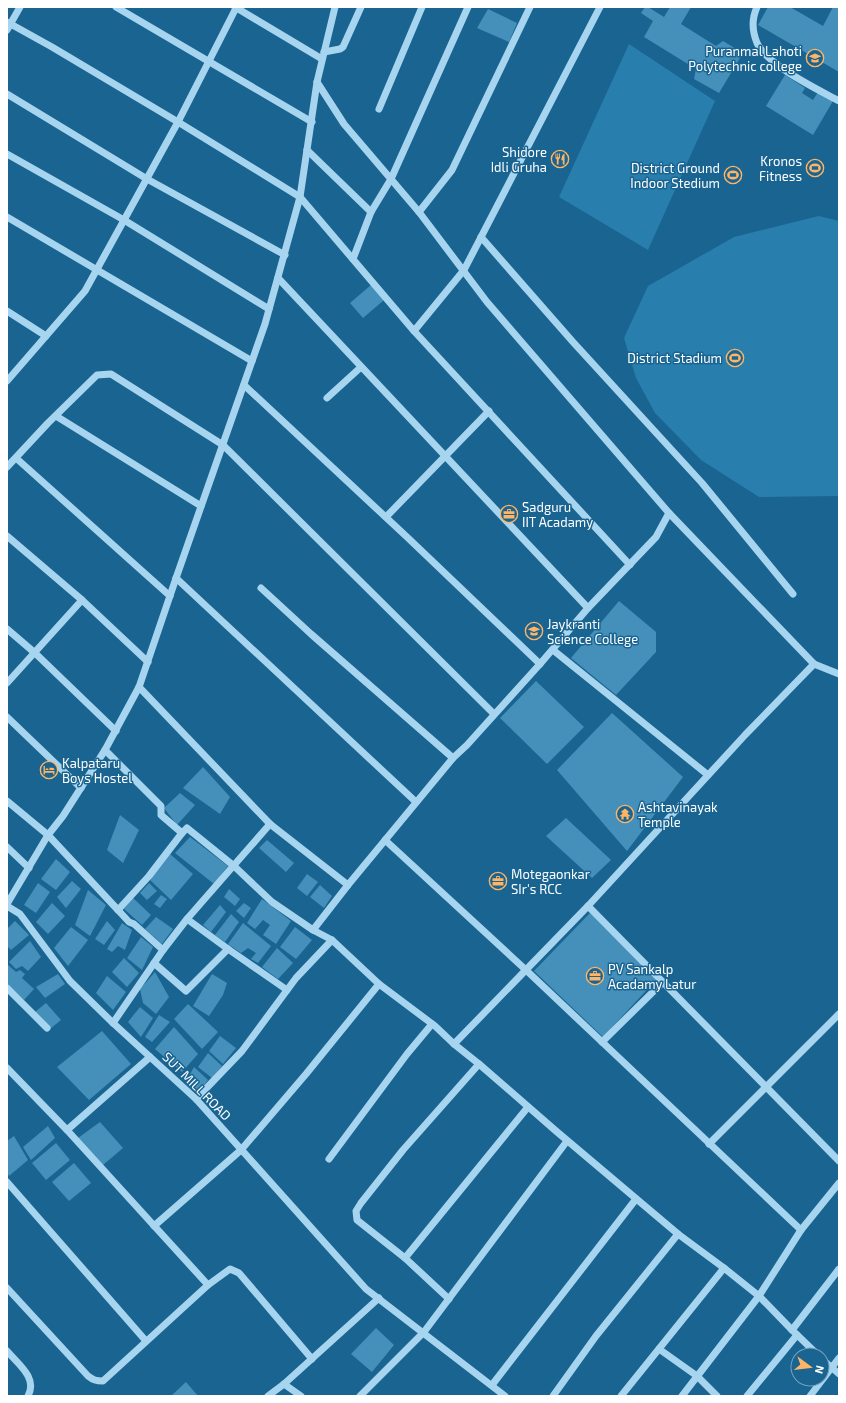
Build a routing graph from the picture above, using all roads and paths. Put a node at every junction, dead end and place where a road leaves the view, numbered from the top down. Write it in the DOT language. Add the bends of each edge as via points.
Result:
graph roads {
  1 [pos="20,7"];
  2 [pos="116,7"];
  3 [pos="236,7"];
  4 [pos="335,7"];
  5 [pos="361,7"];
  6 [pos="422,7"];
  7 [pos="468,7"];
  8 [pos="530,7"];
  9 [pos="600,7"];
  10 [pos="757,7"];
  11 [pos="8,25"];
  12 [pos="323,56"];
  13 [pos="209,61"];
  14 [pos="317,82"];
  15 [pos="7,94"];
  16 [pos="839,101"];
  17 [pos="379,109"];
  18 [pos="178,122"];
  19 [pos="312,122"];
  20 [pos="307,150"];
  21 [pos="7,154"];
  22 [pos="147,179"];
  23 [pos="391,179"];
  24 [pos="300,197"];
  25 [pos="371,212"];
  26 [pos="419,212"];
  27 [pos="7,217"];
  28 [pos="124,220"];
  29 [pos="481,237"];
  30 [pos="285,255"];
  31 [pos="353,259"];
  32 [pos="96,270"];
  33 [pos="464,270"];
  34 [pos="278,278"];
  35 [pos="269,309"];
  36 [pos="7,311"];
  37 [pos="414,331"];
  38 [pos="46,336"];
  39 [pos="252,361"];
  40 [pos="361,367"];
  41 [pos="7,381"];
  42 [pos="244,385"];
  43 [pos="327,398"];
  44 [pos="489,411"];
  45 [pos="56,416"];
  46 [pos="223,444"];
  47 [pos="445,456"];
  48 [pos="16,458"];
  49 [pos="7,467"];
  50 [pos="201,506"];
  51 [pos="669,513"];
  52 [pos="386,517"];
  53 [pos="7,536"];
  54 [pos="630,565"];
  55 [pos="176,578"];
  56 [pos="261,588"];
  57 [pos="793,594"];
  58 [pos="170,596"];
  59 [pos="82,600"];
  60 [pos="588,608"];
  61 [pos="7,629"];
  62 [pos="553,650"];
  63 [pos="34,653"];
  64 [pos="148,662"];
  65 [pos="540,664"];
  66 [pos="814,664"];
  67 [pos="839,674"];
  68 [pos="7,683"];
  69 [pos="139,687"];
  70 [pos="494,714"];
  71 [pos="7,717"];
  72 [pos="116,730"];
  73 [pos="105,750"];
  74 [pos="453,758"];
  75 [pos="708,775"];
  76 [pos="81,788"];
  77 [pos="7,801"];
  78 [pos="416,802"];
  79 [pos="270,824"];
  80 [pos="182,834"];
  81 [pos="48,835"];
  82 [pos="385,840"];
  83 [pos="7,847"];
  84 [pos="234,866"];
  85 [pos="29,868"];
  86 [pos="348,885"];
  87 [pos="7,905"];
  88 [pos="588,906"];
  89 [pos="118,910"];
  90 [pos="187,919"];
  91 [pos="313,930"];
  92 [pos="332,940"];
  93 [pos="228,949"];
  94 [pos="162,950"];
  95 [pos="154,964"];
  96 [pos="527,970"];
  97 [pos="663,982"];
  98 [pos="379,984"];
  99 [pos="7,988"];
  100 [pos="287,990"];
  101 [pos="839,1014"];
  102 [pos="113,1023"];
  103 [pos="432,1024"];
  104 [pos="47,1028"];
  105 [pos="602,1042"];
  106 [pos="454,1044"];
  107 [pos="150,1057"];
  108 [pos="479,1064"];
  109 [pos="7,1068"];
  110 [pos="766,1087"];
  111 [pos="196,1099"];
  112 [pos="528,1107"];
  113 [pos="67,1130"];
  114 [pos="568,1141"];
  115 [pos="709,1144"];
  116 [pos="241,1150"];
  117 [pos="329,1159"];
  118 [pos="839,1161"];
  119 [pos="7,1182"];
  120 [pos="839,1183"];
  121 [pos="636,1198"];
  122 [pos="154,1226"];
  123 [pos="801,1230"];
  124 [pos="678,1234"];
  125 [pos="405,1258"];
  126 [pos="724,1268"];
  127 [pos="839,1269"];
  128 [pos="208,1285"];
  129 [pos="7,1288"];
  130 [pos="759,1296"];
  131 [pos="379,1298"];
  132 [pos="449,1299"];
  133 [pos="424,1332"];
  134 [pos="794,1333"];
  135 [pos="146,1342"];
  136 [pos="809,1347"];
  137 [pos="659,1349"];
  138 [pos="7,1351"];
  139 [pos="839,1358"];
  140 [pos="312,1359"];
  141 [pos="831,1367"];
  142 [pos="839,1374"];
  143 [pos="697,1376"];
  144 [pos="284,1384"];
  145 [pos="492,1385"];
  146 [pos="503,1395"];
  147 [pos="28,1396"];
  148 [pos="268,1396"];
  149 [pos="301,1396"];
  150 [pos="360,1396"];
  151 [pos="553,1396"];
  152 [pos="621,1396"];
  153 [pos="682,1396"];
  154 [pos="717,1396"];
  155 [pos="747,1396"];
  156 [pos="810,1396"];
  1 -- 11 [label="street"];
  2 -- 13 [label="street"];
  3 -- 12 [label="street"];
  3 -- 13 [label="street"];
  4 -- 12 [label="street"];
  5 -- 12 [label="street" via="343,47"];
  6 -- 17 [label="street"];
  7 -- 23 [label="street"];
  8 -- 26 [label="street" via="452,170"];
  9 -- 29 [label="street"];
  10 -- 16 [label="street" via="753,30 757,44 767,56 785,70"];
  11 -- 18 [label="street" via="52,47"];
  12 -- 14 [label="street"];
  13 -- 18 [label="street"];
  13 -- 19 [label="street"];
  14 -- 19 [label="street"];
  14 -- 23 [label="street" via="344,124"];
  15 -- 22 [label="street"];
  18 -- 22 [label="street"];
  18 -- 24 [label="street"];
  19 -- 20 [label="street"];
  20 -- 24 [label="street"];
  20 -- 25 [label="street"];
  21 -- 28 [label="street"];
  22 -- 28 [label="street"];
  22 -- 30 [label="street"];
  23 -- 25 [label="street"];
  23 -- 26 [label="street"];
  24 -- 30 [label="street"];
  24 -- 31 [label="street"];
  25 -- 31 [label="street"];
  26 -- 33 [label="street"];
  27 -- 32 [label="street"];
  28 -- 32 [label="street"];
  28 -- 35 [label="street"];
  29 -- 33 [label="street"];
  29 -- 57 [label="street" via="702,483"];
  30 -- 34 [label="street"];
  31 -- 37 [label="street"];
  32 -- 38 [label="street" via="85,290"];
  32 -- 39 [label="street"];
  33 -- 37 [label="street"];
  33 -- 51 [label="street" via="487,302"];
  34 -- 35 [label="street"];
  34 -- 40 [label="street"];
  35 -- 39 [label="street"];
  36 -- 38 [label="street"];
  37 -- 44 [label="street"];
  38 -- 41 [label="street"];
  39 -- 42 [label="street"];
  40 -- 43 [label="street"];
  40 -- 47 [label="street"];
  42 -- 46 [label="street"];
  42 -- 52 [label="street"];
  44 -- 47 [label="street"];
  44 -- 54 [label="street"];
  45 -- 46 [label="street" via="97,375 111,374"];
  45 -- 48 [label="street"];
  45 -- 50 [label="street"];
  46 -- 50 [label="street"];
  46 -- 70 [label="street"];
  47 -- 52 [label="street"];
  47 -- 60 [label="street"];
  48 -- 49 [label="street"];
  48 -- 58 [label="street"];
  50 -- 55 [label="street"];
  51 -- 54 [label="street" via="656,537"];
  51 -- 66 [label="street"];
  52 -- 65 [label="street"];
  53 -- 59 [label="street"];
  54 -- 60 [label="street"];
  55 -- 58 [label="street"];
  55 -- 78 [label="street"];
  56 -- 74 [label="street"];
  58 -- 64 [label="street"];
  59 -- 63 [label="street"];
  59 -- 64 [label="street"];
  60 -- 62 [label="street"];
  61 -- 63 [label="street"];
  62 -- 65 [label="street"];
  62 -- 75 [label="street"];
  63 -- 68 [label="street"];
  63 -- 72 [label="street"];
  64 -- 69 [label="street"];
  65 -- 70 [label="street"];
  66 -- 67 [label="street"];
  66 -- 75 [label="street"];
  69 -- 72 [label="street"];
  69 -- 79 [label="street"];
  70 -- 74 [label="street"];
  71 -- 76 [label="street"];
  72 -- 73 [label="street"];
  73 -- 76 [label="street"];
  73 -- 80 [label="street" via="161,806 161,814"];
  74 -- 78 [label="street"];
  75 -- 88 [label="street"];
  76 -- 81 [label="street"];
  77 -- 81 [label="street"];
  78 -- 82 [label="street"];
  79 -- 84 [label="street"];
  79 -- 86 [label="street"];
  80 -- 84 [label="street" via="187,828"];
  80 -- 89 [label="street"];
  81 -- 85 [label="street"];
  81 -- 89 [label="street"];
  82 -- 86 [label="street"];
  82 -- 96 [label="street"];
  83 -- 85 [label="street"];
  84 -- 90 [label="street"];
  84 -- 91 [label="street" via="272,902"];
  85 -- 87 [label="street"];
  86 -- 91 [label="street"];
  87 -- 102 [label="street, SUT MILL ROAD" via="20,914 70,981"];
  88 -- 96 [label="street"];
  88 -- 97 [label="street"];
  89 -- 94 [label="street"];
  90 -- 93 [label="street"];
  90 -- 94 [label="street"];
  91 -- 92 [label="street"];
  92 -- 98 [label="street"];
  92 -- 100 [label="street"];
  93 -- 95 [label="street" via="186,991"];
  93 -- 100 [label="street"];
  94 -- 95 [label="street"];
  95 -- 102 [label="street"];
  96 -- 105 [label="street"];
  96 -- 106 [label="street"];
  97 -- 105 [label="street"];
  97 -- 110 [label="street"];
  98 -- 103 [label="street"];
  98 -- 116 [label="street"];
  99 -- 104 [label="street"];
  100 -- 111 [label="street" via="242,1051"];
  101 -- 110 [label="street"];
  102 -- 107 [label="street, SUT MILL ROAD"];
  103 -- 106 [label="street"];
  103 -- 117 [label="street"];
  105 -- 115 [label="street"];
  106 -- 108 [label="street"];
  107 -- 111 [label="street, SUT MILL ROAD"];
  107 -- 113 [label="street"];
  108 -- 112 [label="street"];
  108 -- 125 [label="street" via="403,1150 356,1211 357,1220"];
  109 -- 113 [label="street"];
  110 -- 115 [label="street"];
  110 -- 118 [label="street"];
  111 -- 116 [label="street, SUT MILL ROAD"];
  112 -- 114 [label="street"];
  112 -- 125 [label="street"];
  113 -- 122 [label="street"];
  114 -- 121 [label="street"];
  114 -- 132 [label="street"];
  115 -- 123 [label="street"];
  116 -- 122 [label="street"];
  116 -- 131 [label="street, SUT MILL ROAD" via="366,1289"];
  119 -- 135 [label="street"];
  120 -- 123 [label="street"];
  121 -- 124 [label="street"];
  121 -- 145 [label="street"];
  122 -- 128 [label="street"];
  123 -- 130 [label="street"];
  124 -- 126 [label="street"];
  124 -- 151 [label="street" via="596,1336"];
  125 -- 132 [label="street"];
  126 -- 130 [label="street"];
  126 -- 137 [label="street"];
  127 -- 134 [label="street"];
  128 -- 135 [label="street"];
  128 -- 140 [label="street" via="230,1269 239,1273"];
  129 -- 135 [label="street" via="93,1380 103,1380"];
  130 -- 134 [label="street"];
  130 -- 143 [label="street"];
  131 -- 133 [label="street, SUT MILL ROAD"];
  131 -- 140 [label="street"];
  132 -- 133 [label="street"];
  133 -- 145 [label="street, SUT MILL ROAD"];
  133 -- 150 [label="street"];
  134 -- 136 [label="street"];
  134 -- 155 [label="street"];
  137 -- 143 [label="street"];
  137 -- 152 [label="street"];
  138 -- 147 [label="street" via="28,1374 31,1381"];
  139 -- 141 [label="street"];
  140 -- 144 [label="street"];
  141 -- 142 [label="street"];
  141 -- 156 [label="street"];
  143 -- 153 [label="street"];
  143 -- 154 [label="street"];
  144 -- 148 [label="street"];
  144 -- 149 [label="street"];
  145 -- 146 [label="street, SUT MILL ROAD"];
}
